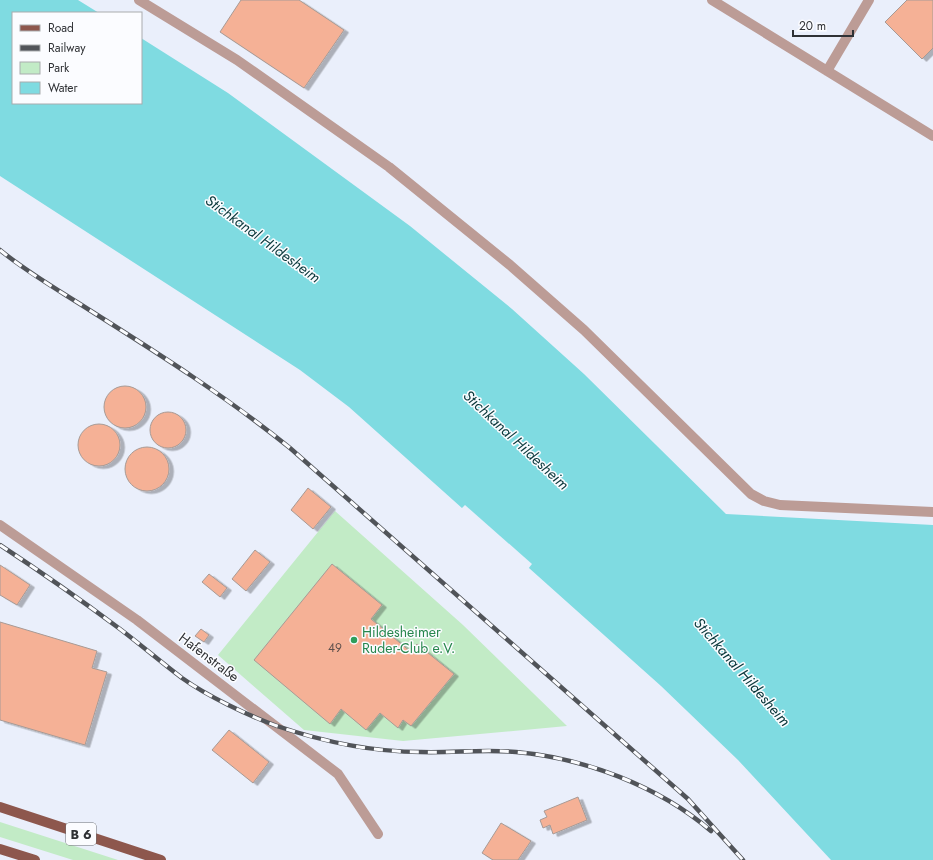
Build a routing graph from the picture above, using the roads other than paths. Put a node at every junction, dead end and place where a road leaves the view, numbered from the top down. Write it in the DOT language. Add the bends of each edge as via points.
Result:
graph roads {
  1 [pos="139,0"];
  2 [pos="712,0"];
  3 [pos="869,0"];
  4 [pos="827,71"];
  5 [pos="933,136"];
  6 [pos="933,512"];
  7 [pos="0,525"];
  8 [pos="0,807"];
  9 [pos="378,834"];
  10 [pos="0,849"];
  11 [pos="35,860"];
  12 [pos="161,860"];
  1 -- 6 [label="street" via="237,60 389,167 510,265 584,330 751,494 780,505"];
  2 -- 4 [label="street"];
  3 -- 4 [label="street"];
  4 -- 5 [label="street"];
  7 -- 9 [label="street, Hafenstraße" via="137,620 338,774"];
  8 -- 12 [label="main road, B 6"];
  10 -- 11 [label="main road"];
}
